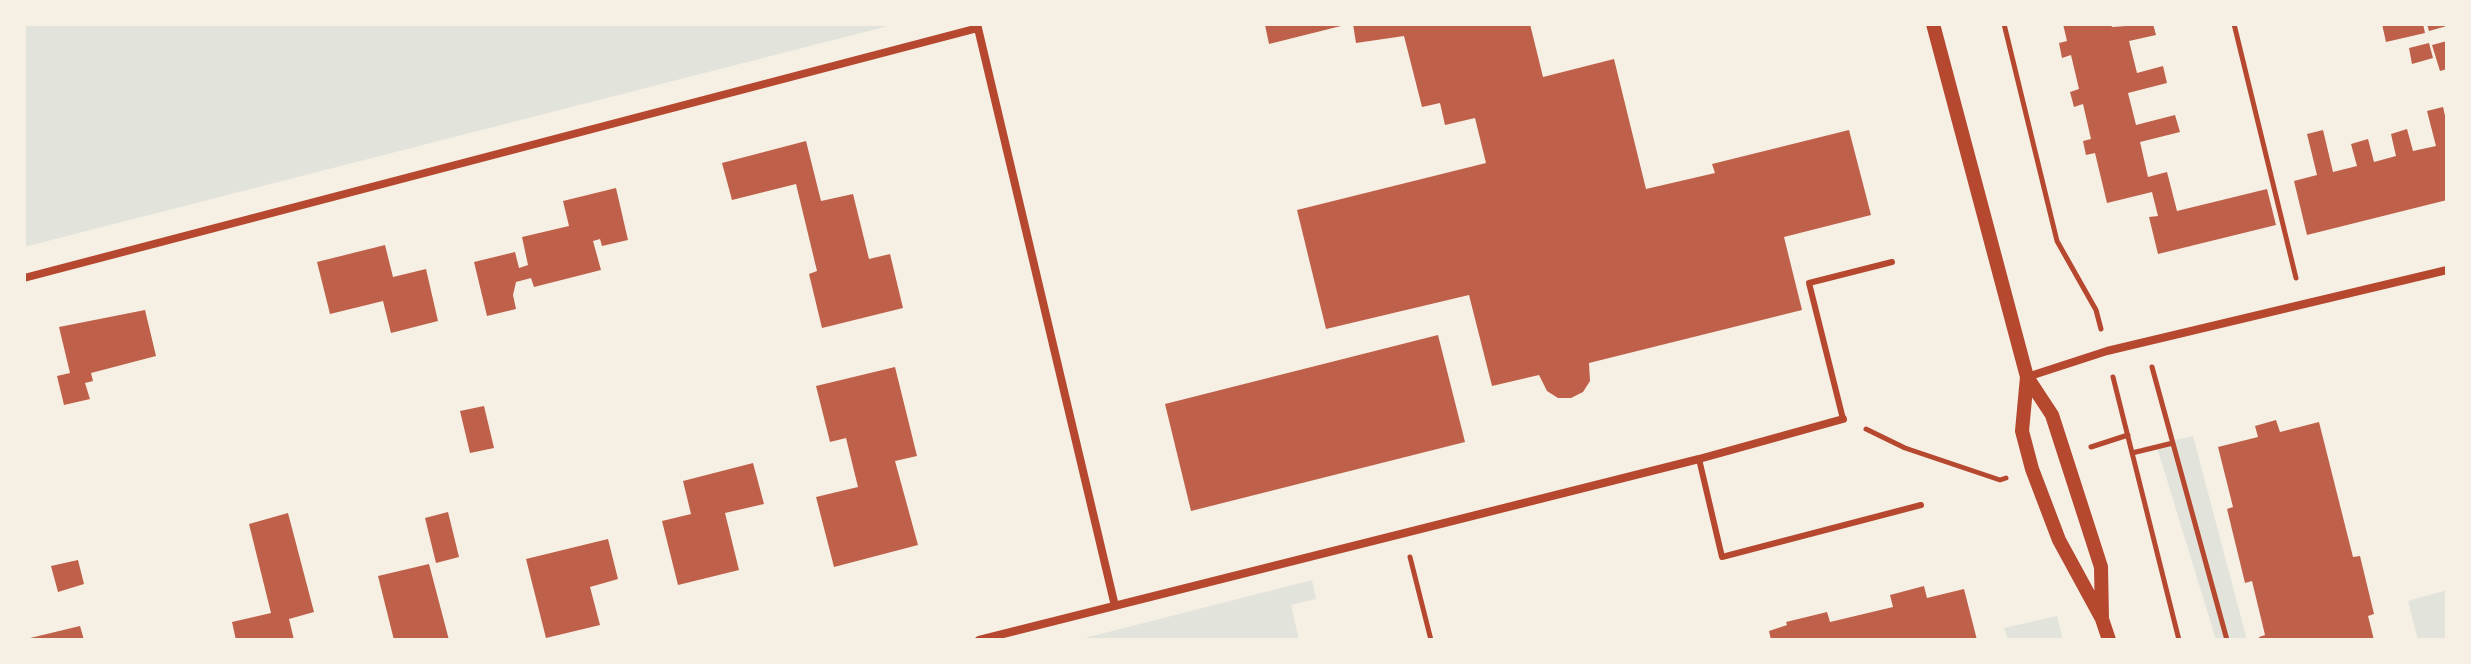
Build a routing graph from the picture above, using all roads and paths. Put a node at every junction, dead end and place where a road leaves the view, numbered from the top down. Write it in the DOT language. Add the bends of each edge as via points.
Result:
graph roads {
  1 [pos="1933,24"];
  2 [pos="2234,24"];
  3 [pos="978,26"];
  4 [pos="1892,262"];
  5 [pos="2447,270"];
  6 [pos="24,278"];
  7 [pos="2303,307"];
  8 [pos="2146,342"];
  9 [pos="2027,377"];
  10 [pos="1843,419"];
  11 [pos="2128,435"];
  12 [pos="2173,443"];
  13 [pos="2132,453"];
  14 [pos="2066,456"];
  15 [pos="1699,459"];
  16 [pos="2032,469"];
  17 [pos="1921,505"];
  18 [pos="1404,533"];
  19 [pos="1115,606"];
  20 [pos="2102,619"];
  21 [pos="979,640"];
  22 [pos="1431,640"];
  23 [pos="2109,640"];
  24 [pos="2227,640"];
  1 -- 9 [label="street"];
  2 -- 7 [label="path"];
  3 -- 6 [label="street"];
  3 -- 19 [label="street"];
  4 -- 10 [label="lane" via="1809,283"];
  5 -- 7 [label="street"];
  7 -- 8 [label="street"];
  8 -- 9 [label="street"];
  8 -- 12 [label="path"];
  9 -- 14 [label="street" via="2052,415"];
  9 -- 16 [label="street" via="2022,431"];
  10 -- 15 [label="street"];
  10 -- 16 [label="path" via="1905,448 2000,480"];
  11 -- 14 [label="path"];
  12 -- 13 [label="path"];
  12 -- 24 [label="path"];
  14 -- 20 [label="street" via="2101,567"];
  15 -- 17 [label="lane" via="1722,557"];
  15 -- 18 [label="street"];
  16 -- 20 [label="street" via="2059,540"];
  18 -- 19 [label="street"];
  18 -- 22 [label="path"];
  19 -- 21 [label="street"];
  20 -- 23 [label="street"];
}
